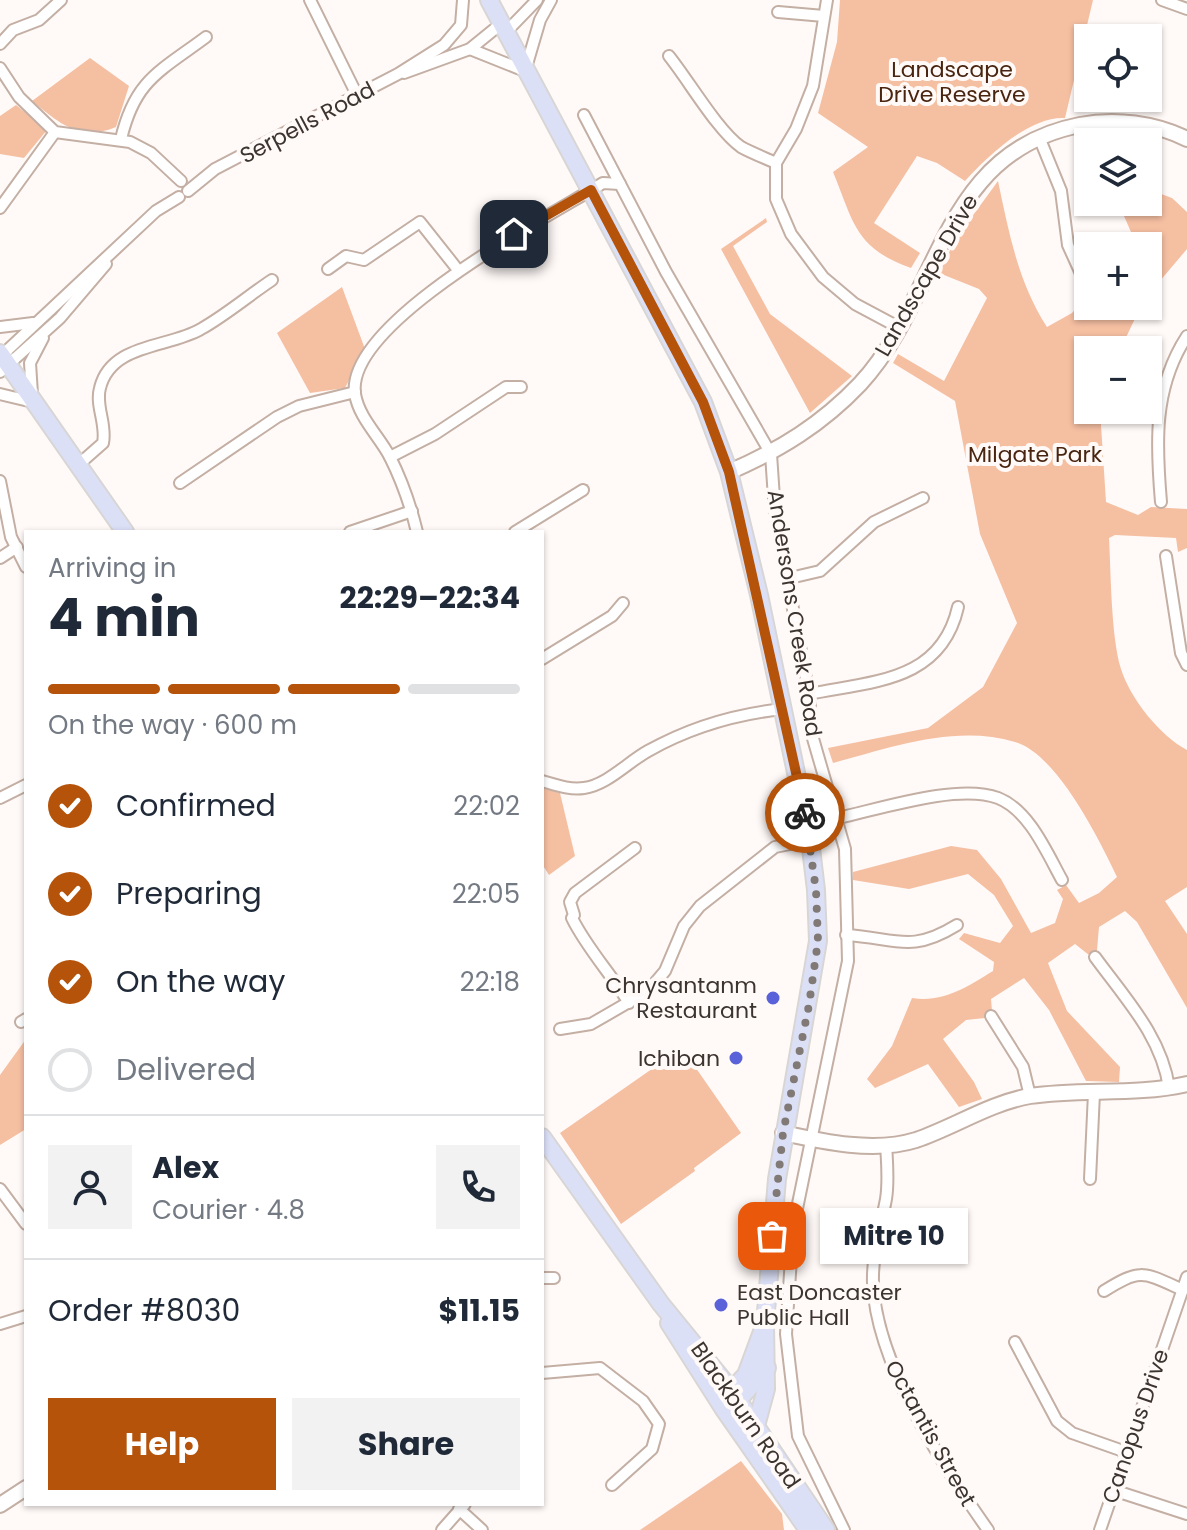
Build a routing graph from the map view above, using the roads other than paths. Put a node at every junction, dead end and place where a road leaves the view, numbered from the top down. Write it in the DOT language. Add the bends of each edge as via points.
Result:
graph roads {
  1 [pos="61,0"];
  2 [pos="310,0"];
  3 [pos="463,0"];
  4 [pos="489,0"];
  5 [pos="537,0"];
  6 [pos="551,0"];
  7 [pos="827,0"];
  8 [pos="1162,0"];
  9 [pos="1187,9"];
  10 [pos="778,12"];
  11 [pos="824,16"];
  12 [pos="504,28"];
  13 [pos="206,37"];
  14 [pos="0,44"];
  15 [pos="470,49"];
  16 [pos="669,56"];
  17 [pos="0,68"];
  18 [pos="525,71"];
  19 [pos="398,74"];
  20 [pos="357,95"];
  21 [pos="584,115"];
  22 [pos="55,132"];
  23 [pos="1039,137"];
  24 [pos="121,139"];
  25 [pos="1187,139"];
  26 [pos="776,163"];
  27 [pos="620,184"];
  28 [pos="179,188"];
  29 [pos="591,190"];
  30 [pos="0,208"];
  31 [pos="117,250"];
  32 [pos="1074,258"];
  33 [pos="328,269"];
  34 [pos="458,270"];
  35 [pos="272,280"];
  36 [pos="60,318"];
  37 [pos="38,321"];
  38 [pos="0,327"];
  39 [pos="900,328"];
  40 [pos="1187,336"];
  41 [pos="2,360"];
  42 [pos="521,387"];
  43 [pos="355,392"];
  44 [pos="0,394"];
  45 [pos="34,403"];
  46 [pos="771,454"];
  47 [pos="390,457"];
  48 [pos="78,465"];
  49 [pos="729,472"];
  50 [pos="0,481"];
  51 [pos="180,483"];
  52 [pos="583,490"];
  53 [pos="923,498"];
  54 [pos="1161,502"];
  55 [pos="412,511"];
  56 [pos="124,530"];
  57 [pos="356,530"];
  58 [pos="417,530"];
  59 [pos="518,530"];
  60 [pos="17,547"];
  61 [pos="1166,556"];
  62 [pos="0,558"];
  63 [pos="24,563"];
  64 [pos="790,578"];
  65 [pos="623,603"];
  66 [pos="958,607"];
  67 [pos="544,658"];
  68 [pos="1187,665"];
  69 [pos="809,694"];
  70 [pos="783,709"];
  71 [pos="544,782"];
  72 [pos="24,786"];
  73 [pos="0,798"];
  74 [pos="838,818"];
  75 [pos="810,840"];
  76 [pos="635,848"];
  77 [pos="1062,880"];
  78 [pos="957,925"];
  79 [pos="846,935"];
  80 [pos="1095,957"];
  81 [pos="629,1003"];
  82 [pos="991,1016"];
  83 [pos="560,1029"];
  84 [pos="1187,1084"];
  85 [pos="1169,1088"];
  86 [pos="1094,1093"];
  87 [pos="1030,1096"];
  88 [pos="783,1133"];
  89 [pos="811,1139"];
  90 [pos="544,1140"];
  91 [pos="886,1144"];
  92 [pos="1090,1179"];
  93 [pos="0,1189"];
  94 [pos="24,1221"];
  95 [pos="1187,1277"];
  96 [pos="544,1278"];
  97 [pos="554,1278"];
  98 [pos="1183,1290"];
  99 [pos="1104,1291"];
  100 [pos="24,1317"];
  101 [pos="0,1324"];
  102 [pos="765,1324"];
  103 [pos="1015,1342"];
  104 [pos="767,1368"];
  105 [pos="544,1373"];
  106 [pos="729,1405"];
  107 [pos="756,1426"];
  108 [pos="1126,1452"];
  109 [pos="612,1485"];
  110 [pos="24,1489"];
  111 [pos="1113,1490"];
  112 [pos="0,1505"];
  113 [pos="462,1507"];
  114 [pos="1187,1514"];
  115 [pos="813,1528"];
  116 [pos="442,1530"];
  117 [pos="482,1530"];
  118 [pos="844,1530"];
  119 [pos="988,1530"];
  120 [pos="1100,1530"];
  1 -- 14 [label="street"];
  2 -- 20 [label="street"];
  3 -- 19 [label="street, Serpells Road" via="463,18 454,36"];
  4 -- 12 [label="main road, Andersons Creek Road"];
  5 -- 12 [label="street, Serpells Road"];
  6 -- 18 [label="street"];
  7 -- 11 [label="street"];
  8 -- 9 [label="street"];
  10 -- 11 [label="street"];
  11 -- 26 [label="street" via="813,86"];
  12 -- 15 [label="street, Serpells Road"];
  12 -- 18 [label="main road, Andersons Creek Road"];
  13 -- 24 [label="street" via="139,88"];
  15 -- 18 [label="street"];
  15 -- 19 [label="street, Serpells Road"];
  16 -- 26 [label="street" via="723,132 742,148"];
  17 -- 22 [label="street" via="19,97"];
  18 -- 29 [label="main road, Andersons Creek Road"];
  19 -- 20 [label="street, Serpells Road"];
  20 -- 28 [label="street, Serpells Road"];
  21 -- 27 [label="street, Andersons Creek Road"];
  22 -- 24 [label="street"];
  22 -- 30 [label="street"];
  23 -- 25 [label="street, Landscape Drive" via="1098,121 1133,123"];
  23 -- 32 [label="street" via="1061,191"];
  23 -- 39 [label="street, Landscape Drive" via="996,166 956,216"];
  24 -- 28 [label="street" via="144,148"];
  26 -- 39 [label="street" via="776,199 791,234 823,277 855,304"];
  27 -- 29 [label="street" via="607,181"];
  27 -- 46 [label="street, Andersons Creek Road"];
  28 -- 31 [label="street, Serpells Road"];
  29 -- 34 [label="street"];
  29 -- 49 [label="main road, Andersons Creek Road" via="703,402"];
  31 -- 36 [label="street, Serpells Road"];
  31 -- 37 [label="street, Serpells Road"];
  33 -- 34 [label="street" via="346,256 364,260 420,222"];
  34 -- 43 [label="street" via="371,349 359,366"];
  35 -- 48 [label="street" via="200,330 117,361 99,391 103,444"];
  36 -- 41 [label="street, Serpells Road"];
  36 -- 45 [label="street" via="32,358"];
  37 -- 38 [label="street"];
  37 -- 41 [label="street, Serpells Road"];
  39 -- 46 [label="street, Landscape Drive" via="861,383 821,421"];
  40 -- 54 [label="street" via="1169,371 1159,409"];
  41 -- 45 [label="main road"];
  42 -- 47 [label="street" via="506,387"];
  43 -- 47 [label="street" via="360,410"];
  43 -- 51 [label="street" via="277,417"];
  44 -- 45 [label="street"];
  45 -- 48 [label="main road"];
  46 -- 49 [label="street, Landscape Drive"];
  46 -- 64 [label="street, Andersons Creek Road" via="775,513"];
  47 -- 55 [label="street"];
  48 -- 56 [label="main road"];
  49 -- 70 [label="main road, Andersons Creek Road"];
  50 -- 60 [label="street"];
  52 -- 59 [label="street"];
  53 -- 64 [label="street" via="874,522 820,571"];
  55 -- 57 [label="street"];
  55 -- 58 [label="street"];
  60 -- 62 [label="street"];
  60 -- 63 [label="street"];
  61 -- 68 [label="street"];
  64 -- 69 [label="street, Andersons Creek Road"];
  65 -- 67 [label="street" via="612,616"];
  66 -- 69 [label="street" via="952,634 934,656 913,669"];
  69 -- 74 [label="street, Andersons Creek Road" via="812,735"];
  70 -- 71 [label="street" via="696,728 587,788"];
  70 -- 75 [label="main road, Andersons Creek Road"];
  72 -- 73 [label="street"];
  74 -- 77 [label="street" via="943,797 999,798 1036,834"];
  74 -- 79 [label="street, Andersons Creek Road" via="845,849"];
  75 -- 81 [label="street" via="775,847 700,906 684,926 665,971"];
  75 -- 88 [label="main road, Andersons Creek Road" via="818,941"];
  76 -- 81 [label="street" via="570,902 582,939"];
  78 -- 79 [label="street" via="931,941 906,945"];
  79 -- 89 [label="street, Andersons Creek Road" via="842,1000"];
  80 -- 85 [label="street" via="1150,1033 1166,1064"];
  81 -- 83 [label="street" via="591,1024"];
  82 -- 87 [label="street" via="1023,1067"];
  84 -- 85 [label="street"];
  85 -- 86 [label="street"];
  86 -- 87 [label="street"];
  86 -- 92 [label="street"];
  87 -- 91 [label="street" via="913,1141"];
  88 -- 89 [label="street"];
  88 -- 102 [label="main road, Andersons Creek Road"];
  89 -- 91 [label="street"];
  89 -- 118 [label="street, Andersons Creek Road" via="793,1228 786,1334 798,1436"];
  90 -- 106 [label="main road, Blackburn Road"];
  91 -- 119 [label="street, Octantis Street" via="887,1195 873,1280 876,1320 885,1350 947,1469"];
  93 -- 94 [label="street"];
  95 -- 98 [label="street, Canopus Drive"];
  96 -- 97 [label="street"];
  98 -- 99 [label="street" via="1151,1275 1132,1274"];
  98 -- 108 [label="street, Canopus Drive"];
  100 -- 101 [label="street"];
  102 -- 104 [label="main road, Andersons Creek Road"];
  102 -- 106 [label="main road, Andersons Creek Road" via="751,1366"];
  103 -- 108 [label="street" via="1057,1421 1072,1433"];
  104 -- 106 [label="main road"];
  104 -- 107 [label="main road, Andersons Creek Road"];
  105 -- 109 [label="street" via="600,1368 643,1401 659,1424 652,1449"];
  106 -- 107 [label="main road, Blackburn Road"];
  106 -- 115 [label="main road, Blackburn Road"];
  107 -- 115 [label="main road, Blackburn Road"];
  108 -- 111 [label="street, Canopus Drive"];
  110 -- 112 [label="street"];
  111 -- 114 [label="street"];
  111 -- 120 [label="street, Canopus Drive"];
  113 -- 116 [label="street"];
  113 -- 117 [label="street"];
}
